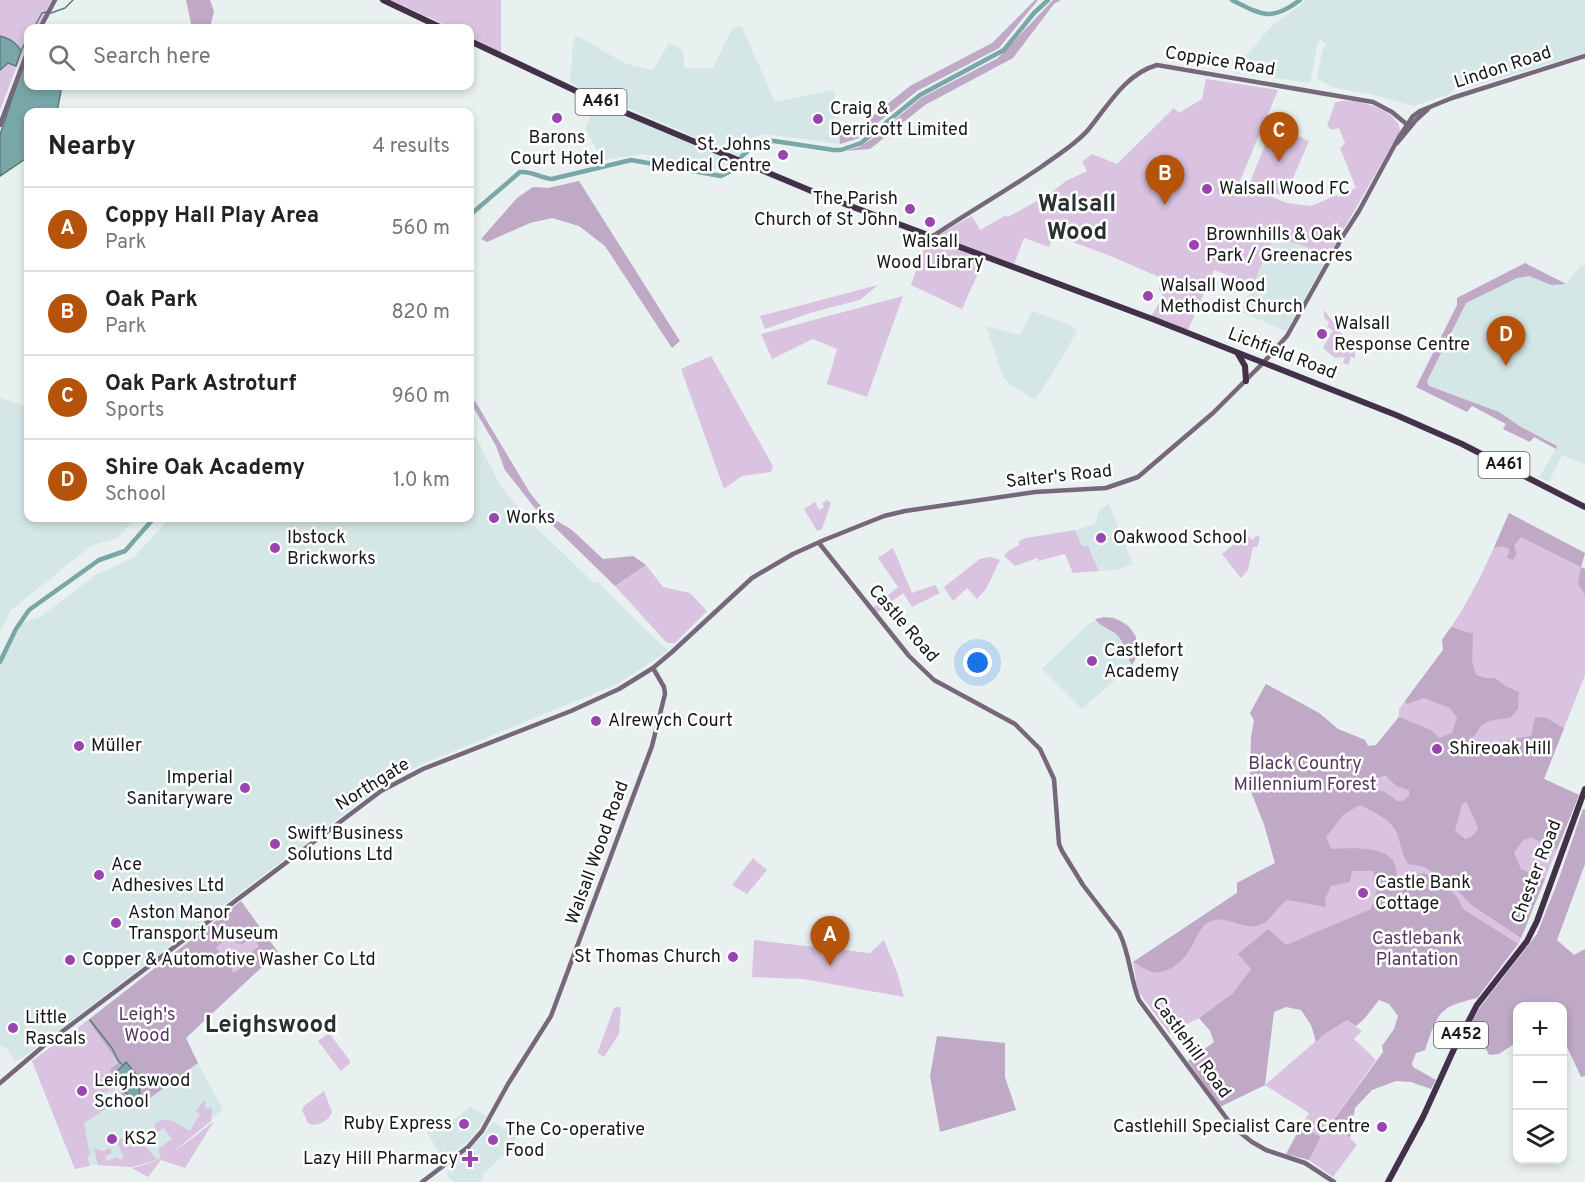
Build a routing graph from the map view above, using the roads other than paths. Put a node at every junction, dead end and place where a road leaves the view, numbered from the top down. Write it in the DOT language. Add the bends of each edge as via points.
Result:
graph roads {
  1 [pos="55,0"];
  2 [pos="383,0"];
  3 [pos="43,24"];
  4 [pos="434,24"];
  5 [pos="474,43"];
  6 [pos="1585,56"];
  7 [pos="24,61"];
  8 [pos="0,125"];
  9 [pos="1408,125"];
  10 [pos="930,235"];
  11 [pos="1238,354"];
  12 [pos="1263,363"];
  13 [pos="1246,381"];
  14 [pos="1585,507"];
  15 [pos="819,543"];
  16 [pos="653,668"];
  17 [pos="1585,789"];
  18 [pos="1058,816"];
  19 [pos="0,1083"];
  20 [pos="422,1182"];
  21 [pos="1334,1182"];
  22 [pos="1388,1182"];
  1 -- 3 [label="main road"];
  2 -- 4 [label="highway"];
  5 -- 10 [label="highway, A461" via="734,159"];
  6 -- 9 [label="main road, Lindon Road" via="1461,95 1420,111"];
  7 -- 8 [label="main road"];
  9 -- 10 [label="main road, Coppice Road" via="1373,102 1157,65 1123,87 1070,147 989,202"];
  9 -- 12 [label="main road, Salter's Road" via="1297,320"];
  10 -- 11 [label="highway, Lichfield Road / A461"];
  11 -- 12 [label="highway, Lichfield Road / A461"];
  11 -- 13 [label="highway" via="1245,366"];
  12 -- 13 [label="main road, Salter's Road"];
  12 -- 14 [label="highway, Lichfield Road / A461" via="1448,438"];
  13 -- 15 [label="main road, Salter's Road" via="1150,468 1130,481 1106,488 1035,492 905,511"];
  15 -- 16 [label="main road, Northgate" via="752,578"];
  15 -- 18 [label="main road, Castle Road" via="909,656 934,680 1015,724 1040,748 1054,779"];
  16 -- 19 [label="main road, Northgate" via="594,702 427,767 381,792 47,1043"];
  16 -- 20 [label="main road, Walsall Wood Road" via="665,694 652,746 555,1008 482,1131 468,1147"];
  17 -- 22 [label="highway, Chester Road / A452" via="1527,941 1477,1005"];
  18 -- 21 [label="main road, Castlehill Road" via="1062,851 1122,939 1140,1000 1219,1110 1252,1142 1305,1163"];
}
